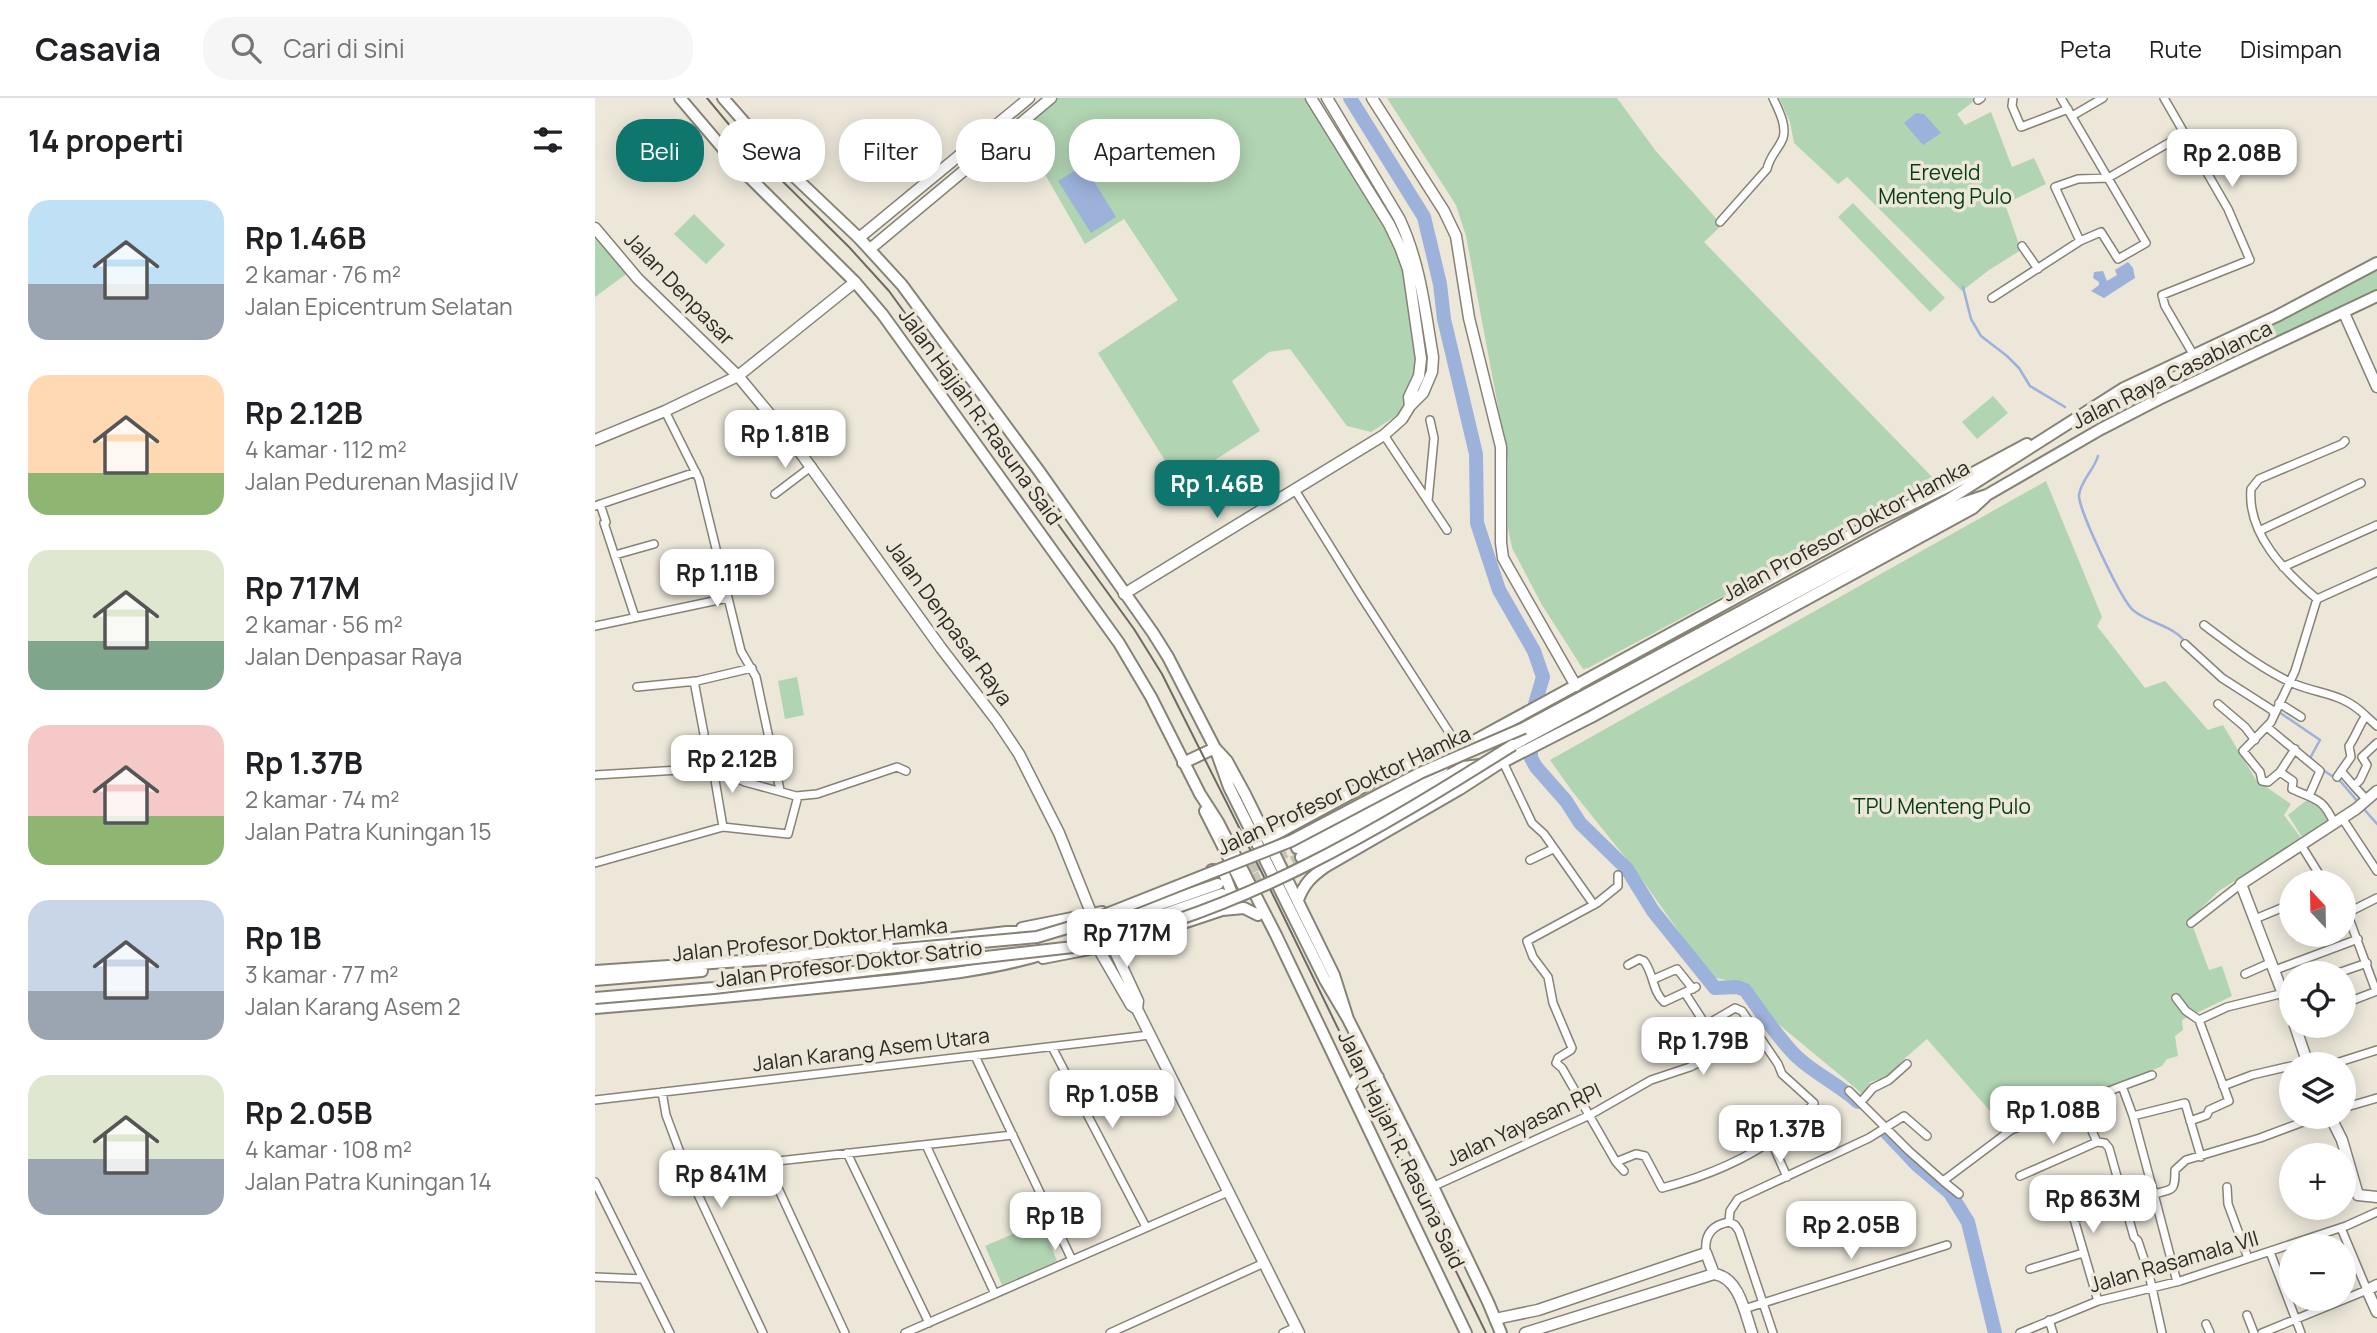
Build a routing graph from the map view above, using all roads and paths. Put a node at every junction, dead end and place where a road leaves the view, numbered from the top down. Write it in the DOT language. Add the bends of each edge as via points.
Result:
graph roads {
  1 [pos="680,98"];
  2 [pos="723,98"];
  3 [pos="1029,98"];
  4 [pos="1051,98"];
  5 [pos="1311,98"];
  6 [pos="1327,98"];
  7 [pos="1372,98"];
  8 [pos="1773,98"];
  9 [pos="2013,98"];
  10 [pos="2061,98"];
  11 [pos="2103,98"];
  12 [pos="2164,98"];
  13 [pos="2070,113"];
  14 [pos="2184,134"];
  15 [pos="2108,178"];
  16 [pos="883,218"];
  17 [pos="1720,222"];
  18 [pos="595,228"];
  19 [pos="891,230"];
  20 [pos="859,238"];
  21 [pos="2080,241"];
  22 [pos="2022,246"];
  23 [pos="870,248"];
  24 [pos="2377,263"];
  25 [pos="842,269"];
  26 [pos="2038,269"];
  27 [pos="855,282"];
  28 [pos="1415,283"];
  29 [pos="2377,296"];
  30 [pos="1992,298"];
  31 [pos="2344,313"];
  32 [pos="2193,354"];
  33 [pos="2374,368"];
  34 [pos="735,374"];
  35 [pos="2377,387"];
  36 [pos="665,411"];
  37 [pos="1430,420"];
  38 [pos="1384,435"];
  39 [pos="2043,438"];
  40 [pos="595,440"];
  41 [pos="2345,441"];
  42 [pos="812,466"];
  43 [pos="696,472"];
  44 [pos="2361,483"];
  45 [pos="1295,490"];
  46 [pos="775,494"];
  47 [pos="1987,495"];
  48 [pos="1428,502"];
  49 [pos="1951,504"];
  50 [pos="598,505"];
  51 [pos="2377,524"];
  52 [pos="1447,530"];
  53 [pos="2259,531"];
  54 [pos="654,544"];
  55 [pos="615,555"];
  56 [pos="2283,567"];
  57 [pos="2377,572"];
  58 [pos="1124,594"];
  59 [pos="729,598"];
  60 [pos="2317,599"];
  61 [pos="635,617"];
  62 [pos="2204,625"];
  63 [pos="595,626"];
  64 [pos="2185,645"];
  65 [pos="753,668"];
  66 [pos="694,681"];
  67 [pos="2290,682"];
  68 [pos="1576,686"];
  69 [pos="637,687"];
  70 [pos="2218,704"];
  71 [pos="2276,709"];
  72 [pos="2366,716"];
  73 [pos="2301,717"];
  74 [pos="2377,726"];
  75 [pos="2267,727"];
  76 [pos="2255,740"];
  77 [pos="1474,741"];
  78 [pos="2377,743"];
  79 [pos="1458,746"];
  80 [pos="1215,748"];
  81 [pos="2295,749"];
  82 [pos="1503,762"];
  83 [pos="1183,763"];
  84 [pos="713,768"];
  85 [pos="906,771"];
  86 [pos="2280,772"];
  87 [pos="595,775"];
  88 [pos="2354,786"];
  89 [pos="780,790"];
  90 [pos="2377,790"];
  91 [pos="1200,794"];
  92 [pos="796,796"];
  93 [pos="2309,796"];
  94 [pos="2362,804"];
  95 [pos="2338,821"];
  96 [pos="1292,826"];
  97 [pos="723,827"];
  98 [pos="1267,839"];
  99 [pos="2301,845"];
  100 [pos="1223,846"];
  101 [pos="1553,849"];
  102 [pos="1530,860"];
  103 [pos="595,863"];
  104 [pos="1325,867"];
  105 [pos="2317,870"];
  106 [pos="2377,871"];
  107 [pos="1209,872"];
  108 [pos="1618,875"];
  109 [pos="2241,884"];
  110 [pos="2377,898"];
  111 [pos="1298,900"];
  112 [pos="1594,905"];
  113 [pos="2356,907"];
  114 [pos="2279,909"];
  115 [pos="1222,910"];
  116 [pos="1092,915"];
  117 [pos="1258,915"];
  118 [pos="2255,919"];
  119 [pos="2191,923"];
  120 [pos="1007,932"];
  121 [pos="2356,935"];
  122 [pos="2358,939"];
  123 [pos="1112,945"];
  124 [pos="1098,948"];
  125 [pos="1016,963"];
  126 [pos="2367,963"];
  127 [pos="1628,965"];
  128 [pos="2274,966"];
  129 [pos="2356,967"];
  130 [pos="595,973"];
  131 [pos="2245,974"];
  132 [pos="1654,979"];
  133 [pos="595,980"];
  134 [pos="2279,980"];
  135 [pos="1300,984"];
  136 [pos="2377,991"];
  137 [pos="1685,993"];
  138 [pos="2279,994"];
  139 [pos="2176,998"];
  140 [pos="2356,999"];
  141 [pos="595,1000"];
  142 [pos="611,1007"];
  143 [pos="595,1008"];
  144 [pos="1137,1009"];
  145 [pos="1348,1018"];
  146 [pos="2199,1020"];
  147 [pos="1706,1025"];
  148 [pos="1150,1035"];
  149 [pos="1733,1044"];
  150 [pos="1052,1047"];
  151 [pos="1721,1050"];
  152 [pos="2377,1050"];
  153 [pos="975,1056"];
  154 [pos="2356,1057"];
  155 [pos="1907,1064"];
  156 [pos="2279,1069"];
  157 [pos="2152,1075"];
  158 [pos="1378,1077"];
  159 [pos="2122,1086"];
  160 [pos="2224,1086"];
  161 [pos="1350,1087"];
  162 [pos="1849,1091"];
  163 [pos="662,1092"];
  164 [pos="2377,1098"];
  165 [pos="595,1100"];
  166 [pos="1861,1102"];
  167 [pos="2079,1102"];
  168 [pos="2356,1104"];
  169 [pos="1590,1115"];
  170 [pos="2133,1116"];
  171 [pos="2190,1121"];
  172 [pos="1883,1129"];
  173 [pos="2282,1129"];
  174 [pos="2336,1129"];
  175 [pos="1013,1135"];
  176 [pos="1927,1136"];
  177 [pos="2097,1142"];
  178 [pos="1772,1143"];
  179 [pos="926,1144"];
  180 [pos="847,1153"];
  181 [pos="2201,1157"];
  182 [pos="767,1162"];
  183 [pos="1616,1162"];
  184 [pos="687,1171"];
  185 [pos="1624,1171"];
  186 [pos="2019,1175"];
  187 [pos="1787,1177"];
  188 [pos="2119,1179"];
  189 [pos="1943,1181"];
  190 [pos="595,1182"];
  191 [pos="1432,1187"];
  192 [pos="2227,1187"];
  193 [pos="1229,1192"];
  194 [pos="1959,1194"];
  195 [pos="2154,1194"];
  196 [pos="2377,1197"];
  197 [pos="2377,1212"];
  198 [pos="1729,1222"];
  199 [pos="1146,1227"];
  200 [pos="2341,1228"];
  201 [pos="1947,1245"];
  202 [pos="2270,1252"];
  203 [pos="1706,1253"];
  204 [pos="2083,1253"];
  205 [pos="2248,1258"];
  206 [pos="1072,1260"];
  207 [pos="1264,1262"];
  208 [pos="2030,1269"];
  209 [pos="1714,1274"];
  210 [pos="595,1277"];
  211 [pos="643,1279"];
  212 [pos="2177,1282"];
  213 [pos="2153,1288"];
  214 [pos="2372,1288"];
  215 [pos="995,1294"];
  216 [pos="2098,1301"];
  217 [pos="1764,1304"];
  218 [pos="1744,1309"];
  219 [pos="2377,1312"];
  220 [pos="2247,1315"];
  221 [pos="1495,1319"];
  222 [pos="2049,1320"];
  223 [pos="2296,1320"];
  224 [pos="929,1323"];
  225 [pos="2206,1324"];
  226 [pos="1298,1330"];
  227 [pos="670,1333"];
  228 [pos="763,1333"];
  229 [pos="845,1333"];
  230 [pos="905,1333"];
  231 [pos="1110,1333"];
  232 [pos="1283,1333"];
  233 [pos="1466,1333"];
  234 [pos="1501,1333"];
  235 [pos="1525,1333"];
  236 [pos="1752,1333"];
  237 [pos="1773,1333"];
  238 [pos="2021,1333"];
  239 [pos="2053,1333"];
  240 [pos="2162,1333"];
  241 [pos="2210,1333"];
  242 [pos="2254,1333"];
  243 [pos="2262,1333"];
  244 [pos="2301,1333"];
  1 -- 25 [label="main road, Jalan Hajjah R. Rasuna Said" via="745,173"];
  2 -- 20 [label="main road, Jalan Hajjah R. Rasuna Said" via="780,163"];
  3 -- 16 [label="street"];
  4 -- 19 [label="street"];
  5 -- 28 [label="street" via="1395,235"];
  6 -- 28 [label="street" via="1399,218 1413,253"];
  7 -- 68 [label="street" via="1453,229 1469,318 1501,447 1503,558"];
  8 -- 17 [label="street" via="1784,125 1783,138 1767,169"];
  9 -- 13 [label="street" via="2021,127"];
  10 -- 13 [label="street"];
  11 -- 13 [label="street"];
  12 -- 14 [label="street"];
  13 -- 15 [label="street"];
  14 -- 15 [label="street"];
  14 -- 32 [label="street" via="2228,209 2250,260 2161,297"];
  15 -- 21 [label="street" via="2078,179 2054,188"];
  15 -- 21 [label="street" via="2146,243 2118,259 2103,233"];
  16 -- 19 [label="street"];
  16 -- 20 [label="street"];
  18 -- 34 [label="street, Jalan Denpasar" via="638,279"];
  19 -- 23 [label="street"];
  20 -- 23 [label="main road, Jalan Hajjah R. Rasuna Said"];
  21 -- 26 [label="street"];
  22 -- 26 [label="street"];
  23 -- 58 [label="main road, Jalan Hajjah R. Rasuna Said" via="945,342"];
  24 -- 32 [label="main road, Jalan Raya Casablanca"];
  25 -- 27 [label="main road, Jalan Hajjah R. Rasuna Said"];
  25 -- 34 [label="street" via="841,286"];
  26 -- 30 [label="street"];
  27 -- 34 [label="street"];
  27 -- 83 [label="main road, Jalan Hajjah R. Rasuna Said" via="1119,643"];
  28 -- 38 [label="street" via="1433,357 1432,372 1402,419"];
  29 -- 31 [label="main road, Jalan Raya Casablanca"];
  31 -- 33 [label="street"];
  31 -- 47 [label="main road, Jalan Raya Casablanca" via="2146,406"];
  32 -- 39 [label="main road, Jalan Raya Casablanca" via="2124,388"];
  33 -- 35 [label="street"];
  34 -- 36 [label="street"];
  34 -- 42 [label="street, Jalan Denpasar Raya"];
  36 -- 40 [label="street"];
  36 -- 43 [label="street"];
  37 -- 48 [label="street" via="1434,439"];
  38 -- 45 [label="street"];
  38 -- 48 [label="street"];
  39 -- 49 [label="main road, Jalan Profesor Doktor Hamka"];
  39 -- 68 [label="main road" via="1871,524"];
  41 -- 53 [label="street" via="2255,482 2251,498"];
  42 -- 46 [label="street"];
  42 -- 116 [label="street, Jalan Denpasar Raya" via="1019,754 1059,833"];
  43 -- 50 [label="street"];
  43 -- 59 [label="street"];
  44 -- 53 [label="street"];
  45 -- 58 [label="street"];
  45 -- 79 [label="street"];
  47 -- 49 [label="main road, Jalan Profesor Doktor Hamka"];
  47 -- 82 [label="main road" via="1973,508"];
  48 -- 52 [label="street"];
  49 -- 133 [label="main road, Jalan Profesor Doktor Hamka, bridge" via="1517,731 1420,773 1291,841 1084,923 1037,937"];
  49 -- 141 [label="main road, Jalan Profesor Doktor Hamka, bridge" via="1513,745 1338,850 1213,908 1082,947"];
  50 -- 55 [label="street"];
  51 -- 56 [label="street"];
  53 -- 56 [label="street"];
  54 -- 55 [label="street"];
  55 -- 61 [label="street"];
  56 -- 60 [label="street"];
  57 -- 60 [label="street"];
  58 -- 80 [label="main road, Jalan Hajjah R. Rasuna Said" via="1168,657"];
  59 -- 61 [label="street"];
  59 -- 65 [label="street" via="741,651"];
  60 -- 67 [label="street"];
  61 -- 63 [label="street"];
  62 -- 67 [label="street" via="2247,658"];
  64 -- 71 [label="street" via="2221,678"];
  65 -- 66 [label="street"];
  65 -- 89 [label="street"];
  66 -- 69 [label="street"];
  66 -- 84 [label="street" via="702,745"];
  67 -- 71 [label="street"];
  67 -- 72 [label="street" via="2335,695"];
  68 -- 77 [label="main road"];
  70 -- 76 [label="street"];
  71 -- 73 [label="street"];
  71 -- 75 [label="street"];
  72 -- 74 [label="street"];
  72 -- 88 [label="street" via="2349,746 2351,759 2339,774"];
  75 -- 76 [label="street"];
  75 -- 81 [label="street"];
  76 -- 86 [label="street" via="2243,751 2262,781 2268,782"];
  77 -- 79 [label="main road"];
  77 -- 82 [label="main road" via="1443,767 1299,853 1464,767"];
  78 -- 88 [label="street" via="2362,757 2367,765"];
  79 -- 96 [label="main road" via="1383,776"];
  80 -- 83 [label="main road"];
  80 -- 98 [label="main road, Jalan Hajjah R. Rasuna Said" via="1227,761"];
  80 -- 145 [label="main road, Jalan Hajjah R. Rasuna Said" via="1229,787"];
  81 -- 86 [label="street"];
  81 -- 93 [label="street" via="2320,771"];
  82 -- 101 [label="street" via="1531,823"];
  82 -- 104 [label="main road"];
  83 -- 91 [label="main road, Jalan Hajjah R. Rasuna Said"];
  84 -- 87 [label="street"];
  84 -- 89 [label="street" via="741,781"];
  84 -- 97 [label="street"];
  85 -- 92 [label="street" via="897,767 817,794"];
  86 -- 93 [label="street" via="2293,781 2292,789"];
  88 -- 94 [label="street"];
  89 -- 92 [label="street"];
  90 -- 94 [label="street"];
  91 -- 100 [label="main road, Jalan Hajjah R. Rasuna Said"];
  91 -- 135 [label="main road, Jalan Hajjah R. Rasuna Said" via="1219,822"];
  92 -- 97 [label="street" via="788,834"];
  93 -- 95 [label="street" via="2327,806"];
  94 -- 95 [label="street"];
  95 -- 99 [label="street"];
  95 -- 106 [label="street"];
  96 -- 98 [label="main road"];
  96 -- 104 [label="main road" via="1286,838 1298,866"];
  97 -- 103 [label="street"];
  98 -- 111 [label="main road, Jalan Hajjah R. Rasuna Said"];
  99 -- 105 [label="street"];
  99 -- 109 [label="street"];
  100 -- 107 [label="main road" via="1220,863"];
  100 -- 117 [label="main road, Jalan Hajjah R. Rasuna Said"];
  101 -- 102 [label="street"];
  101 -- 112 [label="street"];
  104 -- 111 [label="main road" via="1309,878"];
  107 -- 115 [label="main road" via="1223,872 1234,896"];
  107 -- 116 [label="main road"];
  108 -- 112 [label="street" via="1618,886"];
  109 -- 118 [label="street"];
  109 -- 119 [label="street"];
  110 -- 113 [label="street"];
  111 -- 145 [label="main road, Jalan Hajjah R. Rasuna Said" via="1340,989"];
  112 -- 169 [label="street" via="1527,941 1548,977 1571,1048 1556,1063"];
  114 -- 118 [label="street"];
  115 -- 117 [label="main road" via="1244,908"];
  115 -- 123 [label="main road"];
  116 -- 120 [label="main road"];
  117 -- 135 [label="main road, Jalan Hajjah R. Rasuna Said" via="1285,968"];
  118 -- 128 [label="street"];
  120 -- 125 [label="main road, Jalan Profesor Doktor Satrio" via="1080,929 1220,889"];
  120 -- 130 [label="main road, Jalan Profesor Doktor Satrio" via="772,959"];
  121 -- 122 [label="street"];
  122 -- 126 [label="street"];
  122 -- 128 [label="street"];
  123 -- 124 [label="main road"];
  123 -- 144 [label="street" via="1138,1001"];
  124 -- 125 [label="main road"];
  124 -- 144 [label="street"];
  125 -- 142 [label="main road, Jalan Profesor Doktor Satrio" via="775,993"];
  126 -- 129 [label="street"];
  126 -- 136 [label="street"];
  127 -- 132 [label="street" via="1642,959"];
  128 -- 131 [label="street"];
  128 -- 134 [label="street"];
  132 -- 137 [label="street" via="1662,1001"];
  132 -- 137 [label="street" via="1677,969 1695,988"];
  135 -- 161 [label="main road, Jalan Hajjah R. Rasuna Said"];
  136 -- 140 [label="street"];
  137 -- 147 [label="street"];
  138 -- 146 [label="street" via="2227,1007"];
  139 -- 146 [label="street"];
  141 -- 142 [label="main road"];
  142 -- 143 [label="main road, Jalan Profesor Doktor Satrio"];
  144 -- 148 [label="street"];
  145 -- 158 [label="main road, Jalan Hajjah R. Rasuna Said"];
  146 -- 160 [label="street"];
  147 -- 151 [label="street"];
  147 -- 178 [label="street" via="1735,1008 1742,1011 1782,1074 1814,1103"];
  148 -- 150 [label="street, Jalan Karang Asem Utara"];
  148 -- 193 [label="street"];
  149 -- 151 [label="street, Jalan Yayasan RPI"];
  150 -- 153 [label="street, Jalan Karang Asem Utara"];
  150 -- 199 [label="street"];
  151 -- 169 [label="street, Jalan Yayasan RPI" via="1698,1064 1651,1080"];
  152 -- 154 [label="street"];
  153 -- 163 [label="street, Jalan Karang Asem Utara"];
  153 -- 175 [label="street"];
  155 -- 166 [label="street"];
  156 -- 160 [label="street"];
  157 -- 159 [label="street"];
  158 -- 161 [label="main road" via="1360,1074"];
  158 -- 191 [label="main road, Jalan Hajjah R. Rasuna Said"];
  159 -- 167 [label="street"];
  159 -- 170 [label="street"];
  160 -- 171 [label="street" via="2229,1101"];
  161 -- 233 [label="main road, Jalan Hajjah R. Rasuna Said"];
  162 -- 166 [label="street"];
  163 -- 165 [label="street, Jalan Karang Asem Utara"];
  163 -- 184 [label="street"];
  164 -- 168 [label="street"];
  166 -- 172 [label="street"];
  167 -- 177 [label="street"];
  167 -- 189 [label="street" via="2011,1130"];
  169 -- 183 [label="street"];
  169 -- 191 [label="street, Jalan Yayasan RPI"];
  170 -- 171 [label="street" via="2185,1103"];
  170 -- 195 [label="street"];
  171 -- 181 [label="street"];
  172 -- 176 [label="street" via="1904,1116"];
  172 -- 187 [label="street"];
  172 -- 189 [label="street"];
  173 -- 181 [label="street"];
  174 -- 196 [label="street" via="2358,1195"];
  175 -- 179 [label="street"];
  175 -- 206 [label="street"];
  177 -- 186 [label="street"];
  177 -- 188 [label="street" via="2107,1146"];
  178 -- 183 [label="street" via="1696,1179 1662,1188 1646,1156 1636,1154"];
  178 -- 187 [label="street"];
  179 -- 180 [label="street"];
  179 -- 215 [label="street"];
  180 -- 182 [label="street"];
  180 -- 224 [label="street"];
  181 -- 195 [label="street" via="2175,1170 2173,1188"];
  182 -- 184 [label="street"];
  182 -- 229 [label="street"];
  183 -- 185 [label="street"];
  184 -- 228 [label="street"];
  187 -- 198 [label="street" via="1738,1199"];
  188 -- 204 [label="street" via="2095,1187 2088,1196 2092,1212 2074,1219"];
  188 -- 213 [label="street"];
  189 -- 194 [label="street"];
  190 -- 211 [label="street"];
  191 -- 221 [label="main road, Jalan Hajjah R. Rasuna Said"];
  192 -- 205 [label="street" via="2228,1204"];
  193 -- 199 [label="street"];
  193 -- 207 [label="street"];
  195 -- 212 [label="street"];
  197 -- 200 [label="street, Jalan Rasamala VII"];
  198 -- 203 [label="street" via="1707,1234"];
  198 -- 217 [label="street" via="1739,1231"];
  199 -- 206 [label="street"];
  200 -- 202 [label="street, Jalan Rasamala VII"];
  200 -- 214 [label="street"];
  201 -- 217 [label="street"];
  202 -- 205 [label="street, Jalan Rasamala VII"];
  202 -- 223 [label="street"];
  203 -- 209 [label="street"];
  203 -- 221 [label="street" via="1538,1310"];
  204 -- 208 [label="street"];
  204 -- 216 [label="street"];
  205 -- 212 [label="street, Jalan Rasamala VII"];
  206 -- 215 [label="street"];
  207 -- 226 [label="street"];
  207 -- 231 [label="street"];
  209 -- 218 [label="street" via="1732,1284"];
  209 -- 235 [label="street"];
  210 -- 211 [label="street"];
  211 -- 227 [label="street"];
  212 -- 213 [label="street, Jalan Rasamala VII"];
  213 -- 216 [label="street, Jalan Rasamala VII"];
  213 -- 240 [label="street"];
  214 -- 219 [label="street"];
  214 -- 223 [label="street"];
  215 -- 224 [label="street"];
  216 -- 222 [label="street, Jalan Rasamala VII"];
  217 -- 218 [label="street"];
  217 -- 237 [label="street"];
  218 -- 236 [label="street"];
  220 -- 242 [label="street"];
  221 -- 234 [label="main road, Jalan Hajjah R. Rasuna Said"];
  222 -- 238 [label="street, Jalan Rasamala VII"];
  222 -- 239 [label="street"];
  223 -- 243 [label="street"];
  223 -- 244 [label="street"];
  224 -- 230 [label="street"];
  225 -- 241 [label="street"];
  226 -- 232 [label="street"];
}
